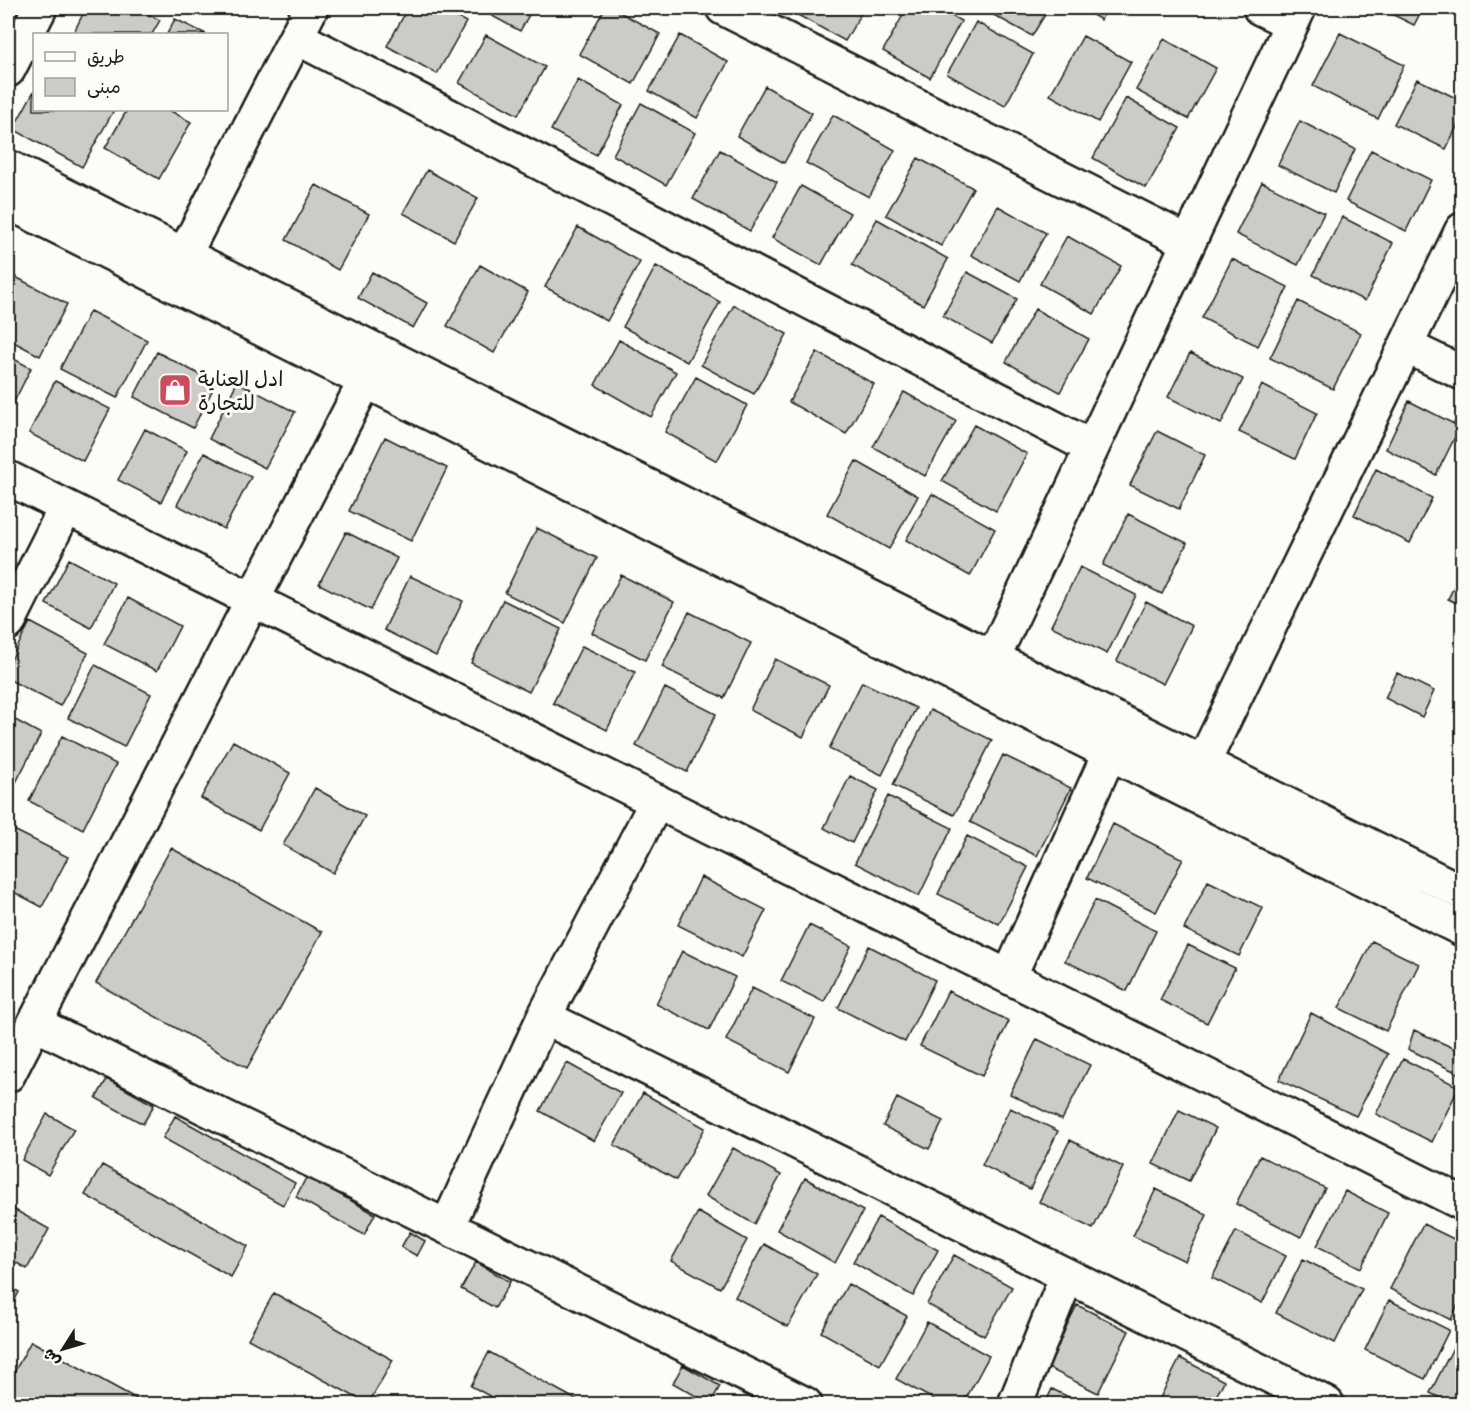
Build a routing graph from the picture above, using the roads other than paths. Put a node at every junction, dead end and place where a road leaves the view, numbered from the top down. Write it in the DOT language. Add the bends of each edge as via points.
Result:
graph roads {
  1 [pos="40,8"];
  2 [pos="311,8"];
  3 [pos="723,8"];
  4 [pos="1260,8"];
  5 [pos="1295,15"];
  6 [pos="296,37"];
  7 [pos="8,70"];
  8 [pos="8,167"];
  9 [pos="8,202"];
  10 [pos="1462,230"];
  11 [pos="1188,242"];
  12 [pos="184,255"];
  13 [pos="1406,346"];
  14 [pos="373,367"];
  15 [pos="1462,373"];
  16 [pos="1091,447"];
  17 [pos="8,478"];
  18 [pos="66,507"];
  19 [pos="252,600"];
  20 [pos="8,622"];
  21 [pos="993,658"];
  22 [pos="1124,723"];
  23 [pos="1110,753"];
  24 [pos="1203,763"];
  25 [pos="657,801"];
  26 [pos="1462,892"];
  27 [pos="1462,928"];
  28 [pos="1009,977"];
  29 [pos="544,1017"];
  30 [pos="34,1023"];
  31 [pos="8,1075"];
  32 [pos="1462,1203"];
  33 [pos="447,1227"];
  34 [pos="1067,1276"];
  35 [pos="805,1404"];
  36 [pos="1016,1404"];
  37 [pos="1328,1404"];
  1 -- 7 [label="street"];
  2 -- 6 [label="street"];
  3 -- 11 [label="street"];
  4 -- 5 [label="street"];
  5 -- 11 [label="street"];
  6 -- 12 [label="street"];
  6 -- 16 [label="street"];
  8 -- 12 [label="street"];
  9 -- 14 [label="street"];
  10 -- 13 [label="street"];
  11 -- 16 [label="street"];
  12 -- 14 [label="street"];
  13 -- 15 [label="street"];
  13 -- 24 [label="street"];
  14 -- 19 [label="street"];
  14 -- 21 [label="street"];
  14 -- 23 [label="street"];
  16 -- 21 [label="street"];
  17 -- 18 [label="street"];
  18 -- 19 [label="street"];
  18 -- 20 [label="street"];
  19 -- 25 [label="street"];
  19 -- 30 [label="street"];
  21 -- 22 [label="street"];
  22 -- 23 [label="street"];
  22 -- 24 [label="street"];
  23 -- 27 [label="street"];
  23 -- 28 [label="street"];
  24 -- 26 [label="street"];
  25 -- 28 [label="street"];
  25 -- 29 [label="street"];
  28 -- 32 [label="street"];
  29 -- 33 [label="street"];
  29 -- 34 [label="street"];
  30 -- 31 [label="street"];
  30 -- 33 [label="street"];
  33 -- 35 [label="street"];
  34 -- 36 [label="street"];
  34 -- 37 [label="street"];
}
